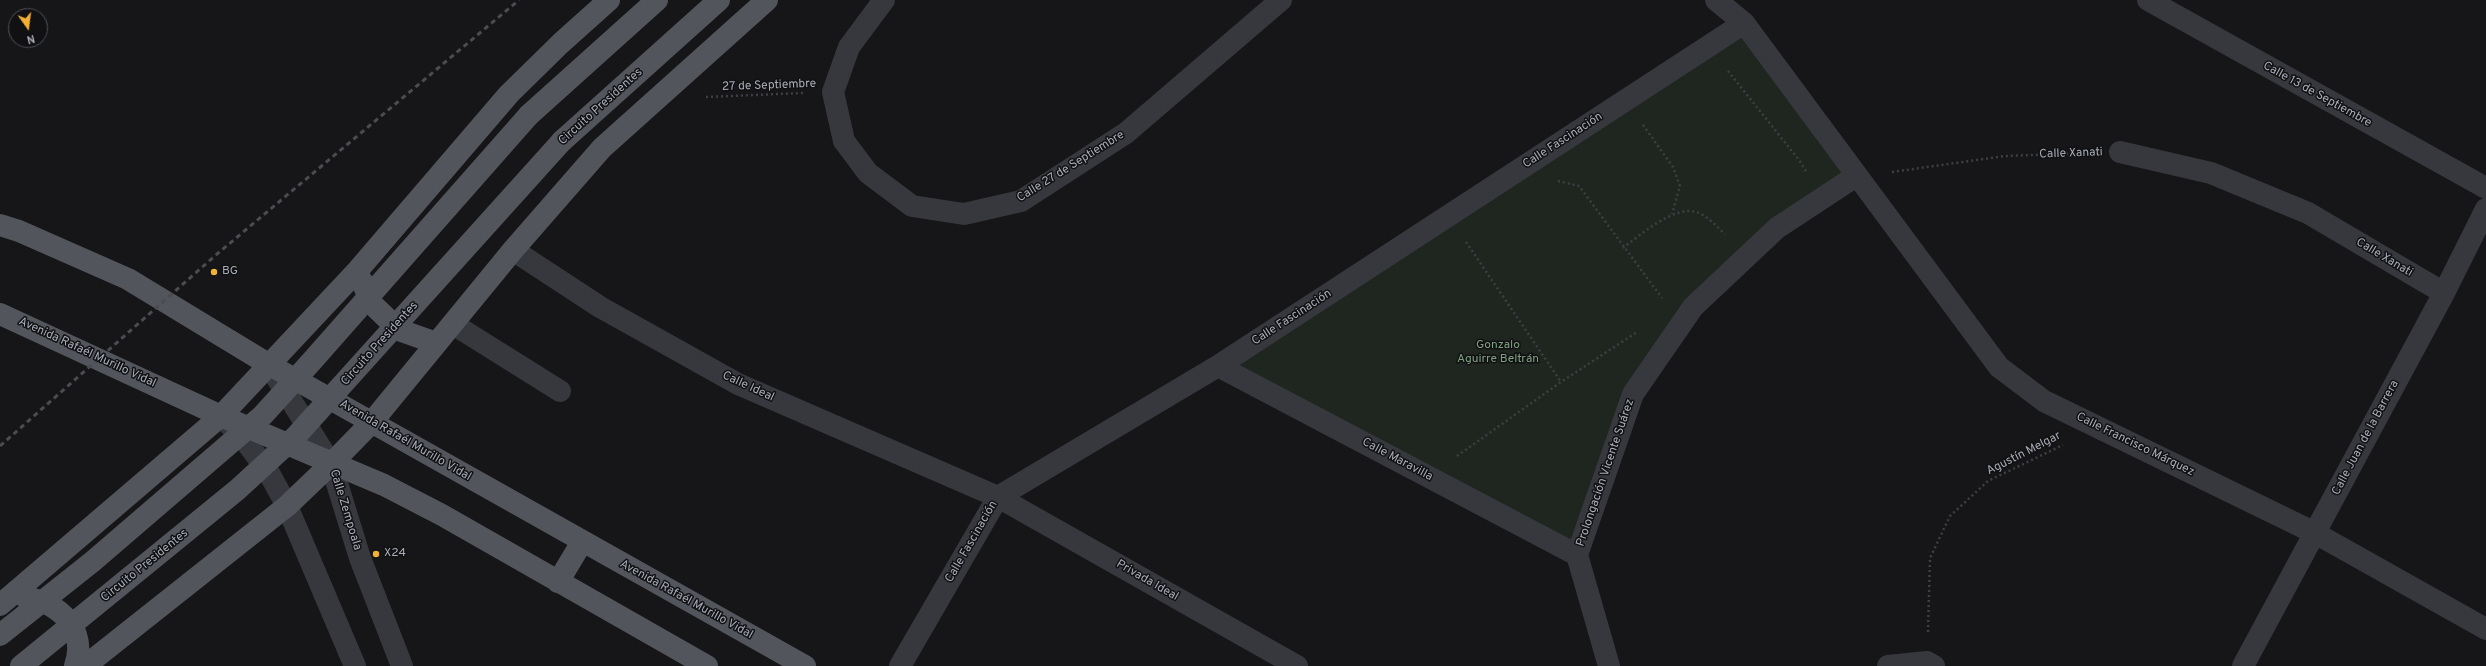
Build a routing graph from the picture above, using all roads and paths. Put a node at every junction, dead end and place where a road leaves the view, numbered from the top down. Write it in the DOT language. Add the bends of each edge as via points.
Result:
graph roads {
  1 [pos="609,0"];
  2 [pos="657,0"];
  3 [pos="719,0"];
  4 [pos="767,0"];
  5 [pos="884,0"];
  6 [pos="1281,0"];
  7 [pos="1716,0"];
  8 [pos="2148,0"];
  9 [pos="1744,23"];
  10 [pos="1726,68"];
  11 [pos="833,92"];
  12 [pos="706,97"];
  13 [pos="1642,123"];
  14 [pos="2120,152"];
  15 [pos="1856,176"];
  16 [pos="1810,178"];
  17 [pos="1553,180"];
  18 [pos="2486,188"];
  19 [pos="2486,209"];
  20 [pos="1672,214"];
  21 [pos="0,224"];
  22 [pos="1726,235"];
  23 [pos="1465,239"];
  24 [pos="1623,248"];
  25 [pos="513,250"];
  26 [pos="358,270"];
  27 [pos="2444,293"];
  28 [pos="1666,304"];
  29 [pos="0,314"];
  30 [pos="453,324"];
  31 [pos="1640,330"];
  32 [pos="436,343"];
  33 [pos="268,364"];
  34 [pos="1218,366"];
  35 [pos="1561,382"];
  36 [pos="560,391"];
  37 [pos="221,416"];
  38 [pos="372,422"];
  39 [pos="2098,427"];
  40 [pos="1453,460"];
  41 [pos="331,464"];
  42 [pos="998,497"];
  43 [pos="287,506"];
  44 [pos="2315,533"];
  45 [pos="582,542"];
  46 [pos="1577,555"];
  47 [pos="558,582"];
  48 [pos="3,602"];
  49 [pos="2486,629"];
  50 [pos="0,635"];
  51 [pos="1931,664"];
  52 [pos="21,666"];
  53 [pos="75,666"];
  54 [pos="85,666"];
  55 [pos="355,666"];
  56 [pos="402,666"];
  57 [pos="707,666"];
  58 [pos="805,666"];
  59 [pos="900,666"];
  60 [pos="1297,666"];
  61 [pos="1608,666"];
  62 [pos="1888,666"];
  63 [pos="2243,666"];
  1 -- 26 [label="main road" via="509,94"];
  2 -- 50 [label="main road, bridge" via="529,115 263,415 92,562"];
  3 -- 52 [label="main road, Circuito Presidentes, bridge" via="562,141 296,436 237,490"];
  4 -- 25 [label="main road" via="602,148"];
  5 -- 11 [label="street" via="849,47"];
  6 -- 11 [label="street, Calle 27 de Septiembre" via="1126,133 1021,201 964,214 912,206 868,173 844,141"];
  7 -- 9 [label="street"];
  8 -- 18 [label="street, Calle 13 de Septiembre"];
  9 -- 15 [label="street"];
  9 -- 34 [label="street, Calle Fascinación"];
  10 -- 16 [label="path" via="1799,160"];
  11 -- 12 [label="path, 27 de Septiembre"];
  13 -- 20 [label="path" via="1673,167 1680,186"];
  14 -- 15 [label="path, Calle Xanati" via="2005,156"];
  14 -- 27 [label="street, Calle Xanati" via="2211,173 2308,213"];
  15 -- 39 [label="street, Calle Francisco Márquez" via="1999,366 2044,401"];
  15 -- 46 [label="street, Prolongación Vicente Suárez" via="1777,228 1693,307 1633,394"];
  17 -- 24 [label="path" via="1579,186"];
  19 -- 27 [label="street, Calle Juan de la Barrera"];
  20 -- 22 [label="path" via="1695,212"];
  20 -- 24 [label="path"];
  21 -- 33 [label="main road, Avenida Rafaél Murillo Vidal" via="128,278"];
  23 -- 35 [label="path"];
  24 -- 28 [label="path"];
  25 -- 30 [label="main road"];
  25 -- 42 [label="street, Calle Ideal" via="600,307 738,384"];
  26 -- 32 [label="main road" via="371,304 400,330"];
  26 -- 33 [label="main road"];
  27 -- 44 [label="street, Calle Juan de la Barrera"];
  29 -- 37 [label="main road, Avenida Rafaél Murillo Vidal"];
  30 -- 32 [label="main road"];
  30 -- 36 [label="street"];
  31 -- 35 [label="path"];
  32 -- 38 [label="main road"];
  33 -- 37 [label="main road"];
  33 -- 38 [label="main road, Avenida Rafaél Murillo Vidal"];
  33 -- 41 [label="street, Calle Zempoala"];
  34 -- 42 [label="street, Calle Fascinación"];
  34 -- 46 [label="street, Calle Maravilla"];
  35 -- 40 [label="path"];
  37 -- 41 [label="main road, Avenida Rafaél Murillo Vidal"];
  37 -- 43 [label="street" via="256,455"];
  37 -- 48 [label="main road"];
  38 -- 41 [label="main road"];
  38 -- 45 [label="main road, Avenida Rafaél Murillo Vidal"];
  39 -- 44 [label="street, Calle Francisco Márquez"];
  39 -- 51 [label="path, Agustín Melgar" via="1988,481 1950,516 1930,558"];
  41 -- 43 [label="main road"];
  41 -- 47 [label="main road, Avenida Rafaél Murillo Vidal" via="384,485 442,515"];
  41 -- 56 [label="street, Calle Zempoala" via="360,558"];
  42 -- 59 [label="street, Calle Fascinación"];
  42 -- 60 [label="street, Privada Ideal"];
  43 -- 54 [label="main road"];
  43 -- 55 [label="street"];
  44 -- 49 [label="street, Calle Francisco Márquez"];
  44 -- 63 [label="street, Calle Juan de la Barrera"];
  45 -- 47 [label="main road"];
  45 -- 58 [label="main road, Avenida Rafaél Murillo Vidal"];
  46 -- 61 [label="street"];
  47 -- 57 [label="main road, Avenida Rafaél Murillo Vidal"];
  48 -- 53 [label="main road" via="25,597 43,600 59,609 71,623 77,641"];
  51 -- 62 [label="street"];
}
